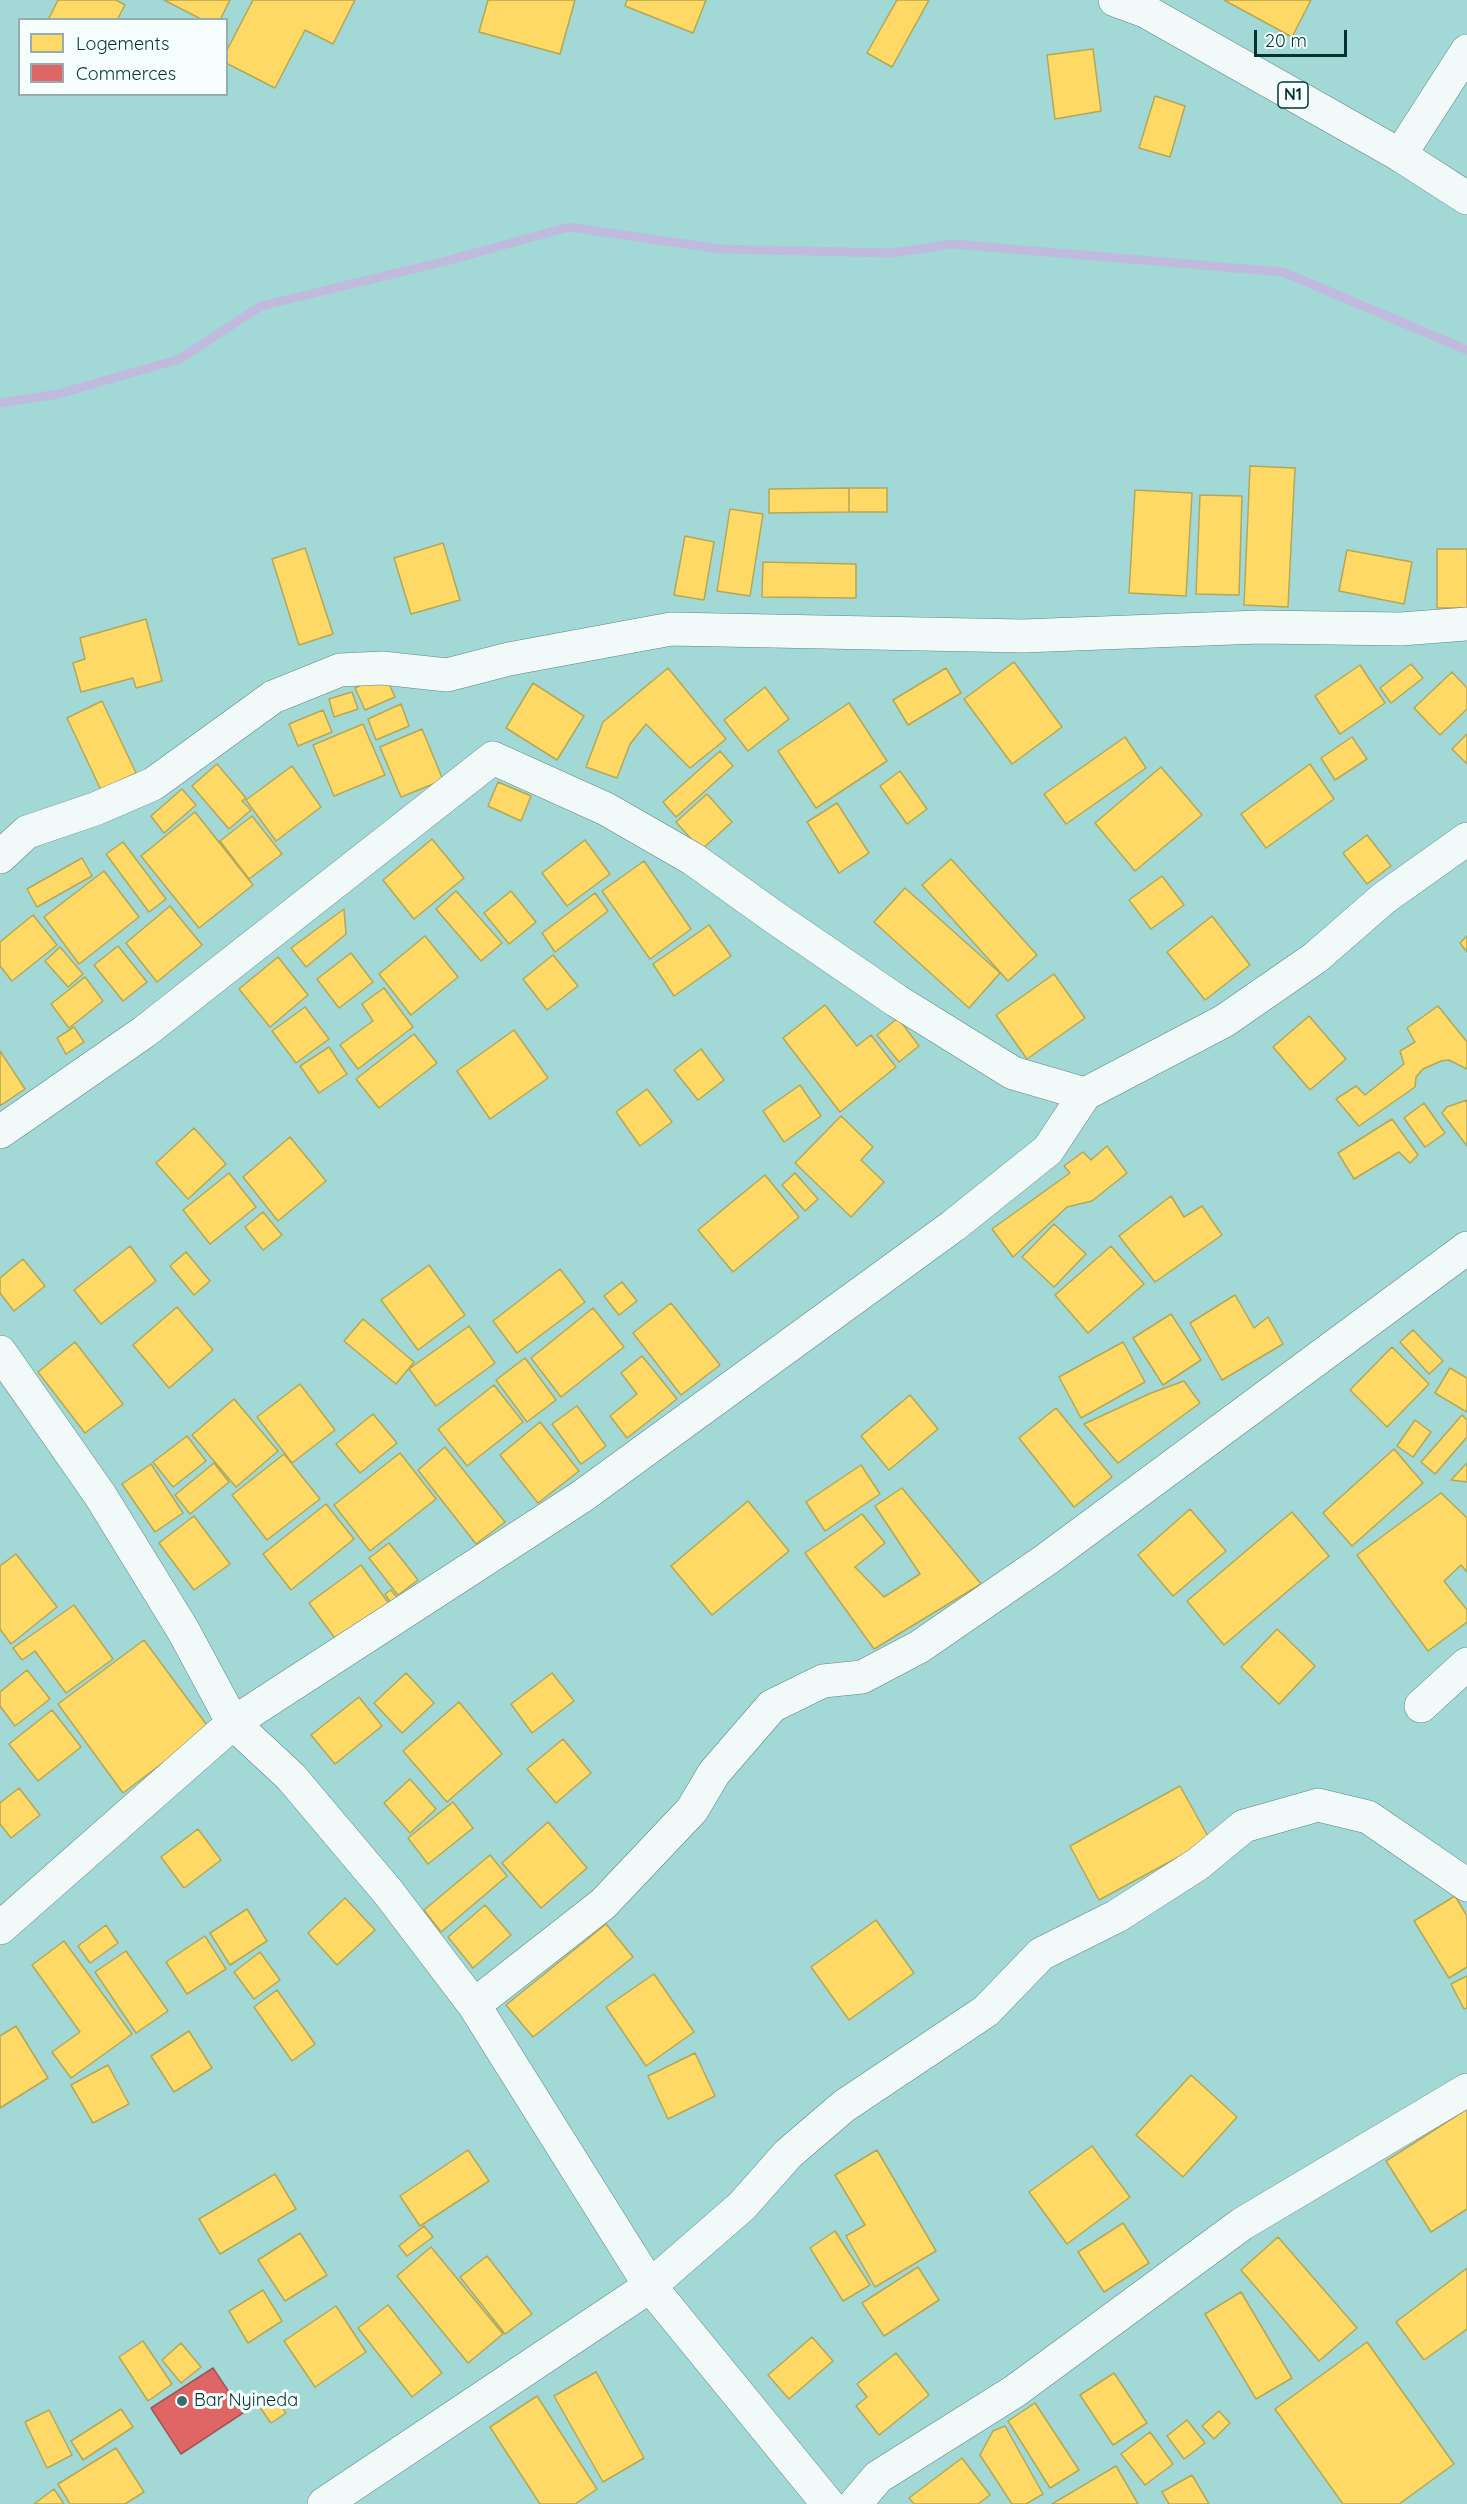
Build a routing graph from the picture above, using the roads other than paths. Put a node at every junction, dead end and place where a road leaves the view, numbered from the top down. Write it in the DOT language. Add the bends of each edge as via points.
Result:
graph roads {
  1 [pos="1136,4"];
  2 [pos="1467,51"];
  3 [pos="1400,155"];
  4 [pos="1467,198"];
  5 [pos="1467,624"];
  6 [pos="1467,839"];
  7 [pos="0,857"];
  8 [pos="1085,1094"];
  9 [pos="0,1132"];
  10 [pos="1467,1248"];
  11 [pos="0,1352"];
  12 [pos="1467,1664"];
  13 [pos="1421,1706"];
  14 [pos="233,1723"];
  15 [pos="1467,1885"];
  16 [pos="0,1928"];
  17 [pos="474,2005"];
  18 [pos="1467,2090"];
  19 [pos="650,2286"];
  20 [pos="324,2504"];
  21 [pos="828,2504"];
  22 [pos="855,2504"];
  1 -- 3 [label="main road, N1"];
  2 -- 3 [label="main road"];
  3 -- 4 [label="main road, N1"];
  5 -- 7 [label="main road" via="1401,630 1259,627 1023,636 672,629 509,659 447,675 382,668 340,670 273,697 153,783 95,809 27,832"];
  6 -- 8 [label="main road" via="1384,898 1315,958 1224,1021"];
  8 -- 9 [label="main road" via="1013,1073 897,1001 693,858 606,809 494,758 144,1032"];
  8 -- 14 [label="main road" via="1048,1150 953,1226 581,1497"];
  10 -- 17 [label="main road" via="1047,1559 919,1647 862,1677 823,1681 772,1706 714,1773 692,1810 603,1904"];
  11 -- 14 [label="main road" via="100,1495 183,1630"];
  12 -- 13 [label="main road"];
  14 -- 16 [label="main road"];
  14 -- 17 [label="main road" via="291,1777 388,1892"];
  15 -- 19 [label="main road" via="1368,1817 1318,1805 1244,1826 1198,1864 1117,1916 1041,1954 986,2011 844,2106 788,2154 734,2213"];
  17 -- 19 [label="main road"];
  18 -- 22 [label="main road" via="1242,2224 1015,2391 878,2477"];
  19 -- 20 [label="main road"];
  19 -- 21 [label="main road"];
}
